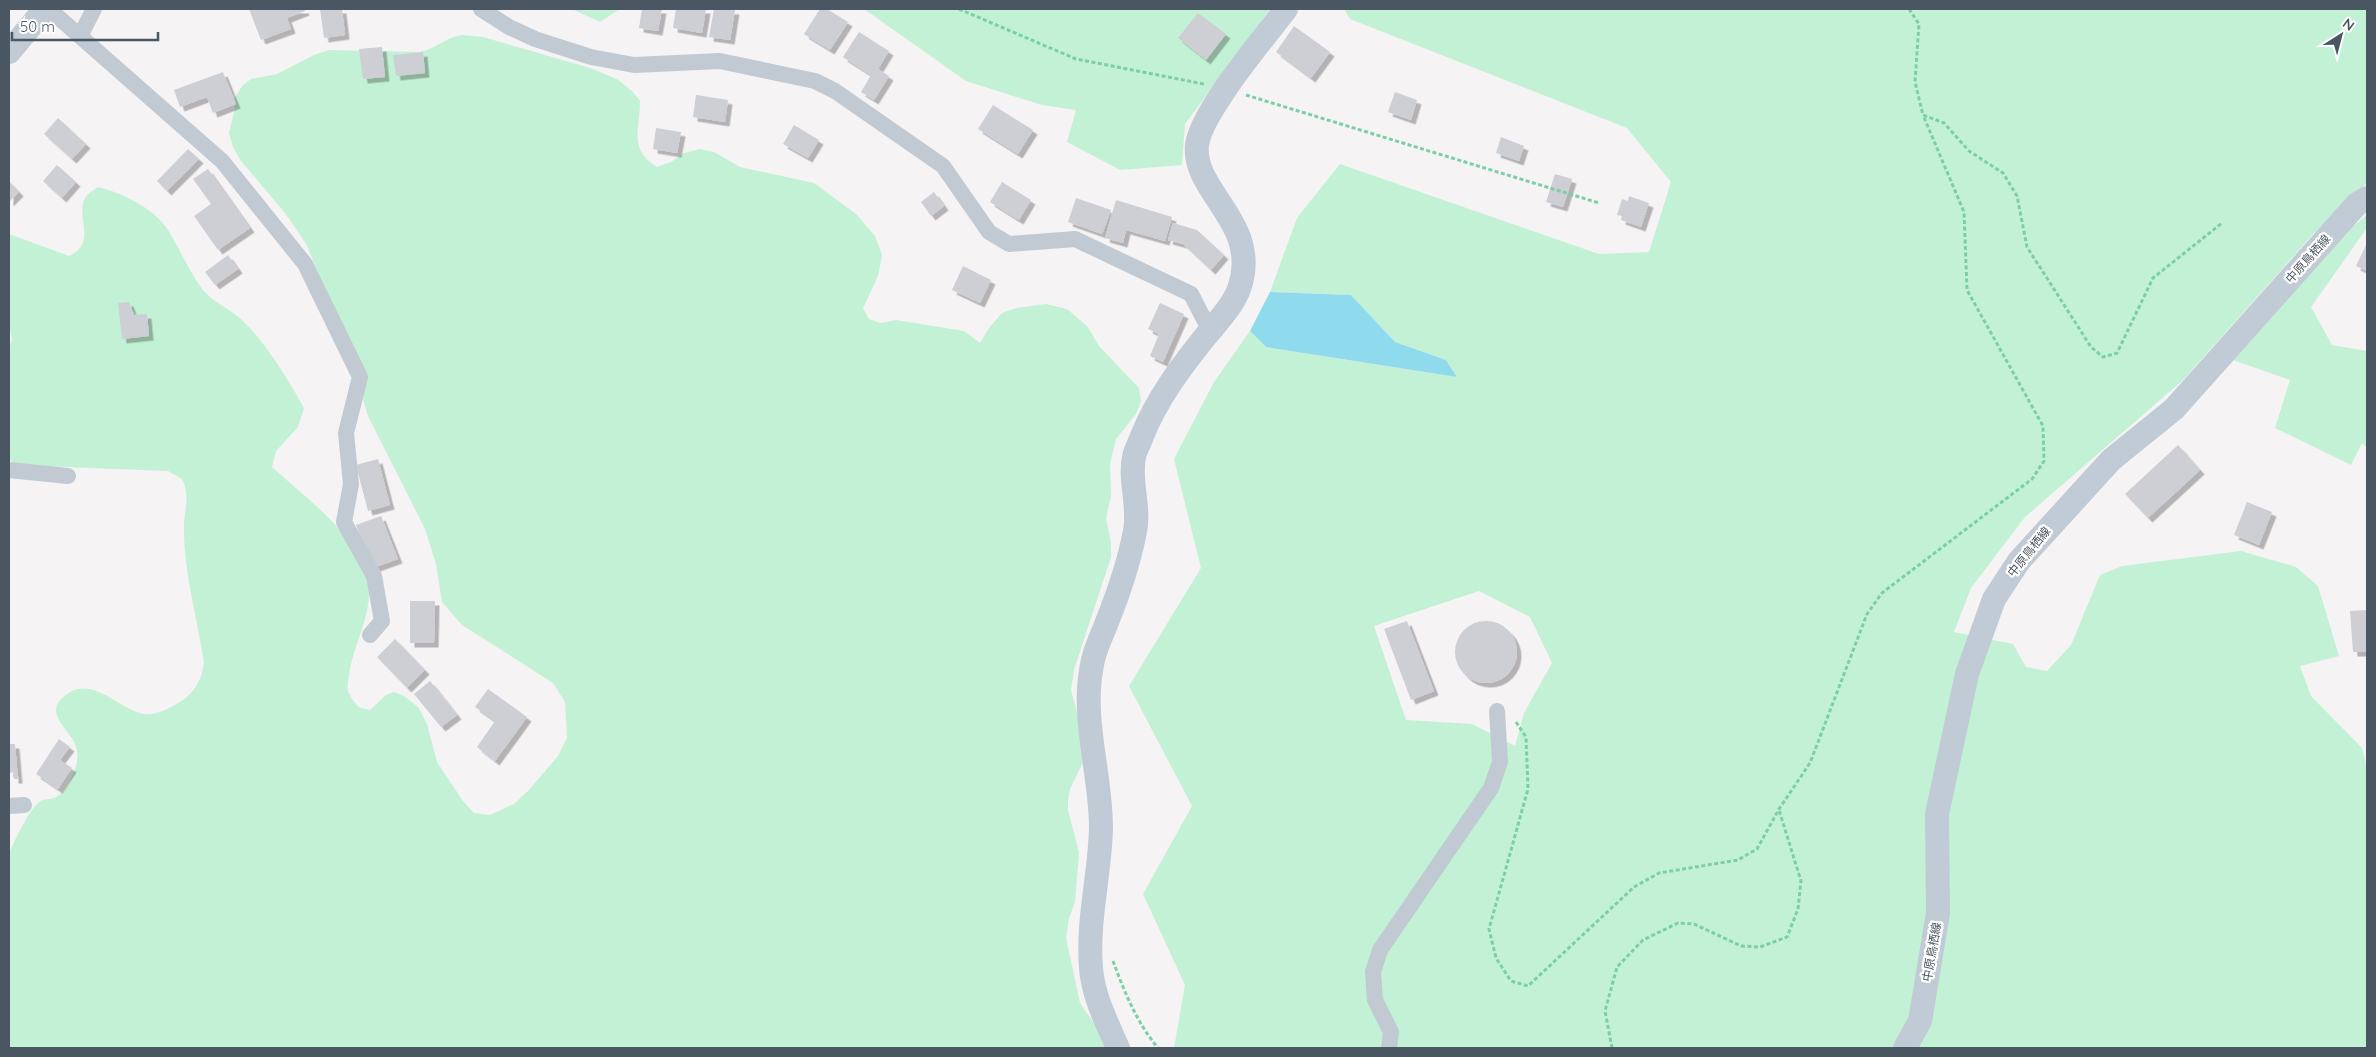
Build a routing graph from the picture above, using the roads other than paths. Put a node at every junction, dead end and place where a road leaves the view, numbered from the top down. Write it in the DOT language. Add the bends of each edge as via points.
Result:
graph roads {
  1 [pos="45,9"];
  2 [pos="50,9"];
  3 [pos="94,9"];
  4 [pos="481,9"];
  5 [pos="1286,9"];
  6 [pos="80,36"];
  7 [pos="9,52"];
  8 [pos="2367,198"];
  9 [pos="1210,331"];
  10 [pos="9,470"];
  11 [pos="68,476"];
  12 [pos="370,635"];
  13 [pos="1497,711"];
  14 [pos="1118,1048"];
  15 [pos="1389,1048"];
  16 [pos="1905,1048"];
  1 -- 7 [label="street"];
  2 -- 6 [label="street"];
  3 -- 6 [label="street"];
  4 -- 9 [label="street" via="535,39 591,57 634,65 720,61 815,81 835,91 943,166 989,232 1009,244 1075,239 1191,294"];
  5 -- 9 [label="street" via="1226,89 1198,142 1196,160 1241,240 1244,265 1240,287"];
  6 -- 12 [label="street" via="222,161 305,264 360,376 346,433 351,484 344,522 374,576 382,621"];
  8 -- 16 [label="street, 中原鳥栖線" via="2356,204 2174,409 2111,460 2019,561 1994,599 1967,674 1937,814 1938,913 1920,1021"];
  9 -- 14 [label="street" via="1183,364 1152,413 1134,458 1136,526 1127,569 1092,663 1088,705 1101,828 1090,944 1091,970 1097,998"];
  10 -- 11 [label="street"];
  13 -- 15 [label="street" via="1500,762 1491,788 1380,950 1373,972 1375,1000 1391,1032"];
}
